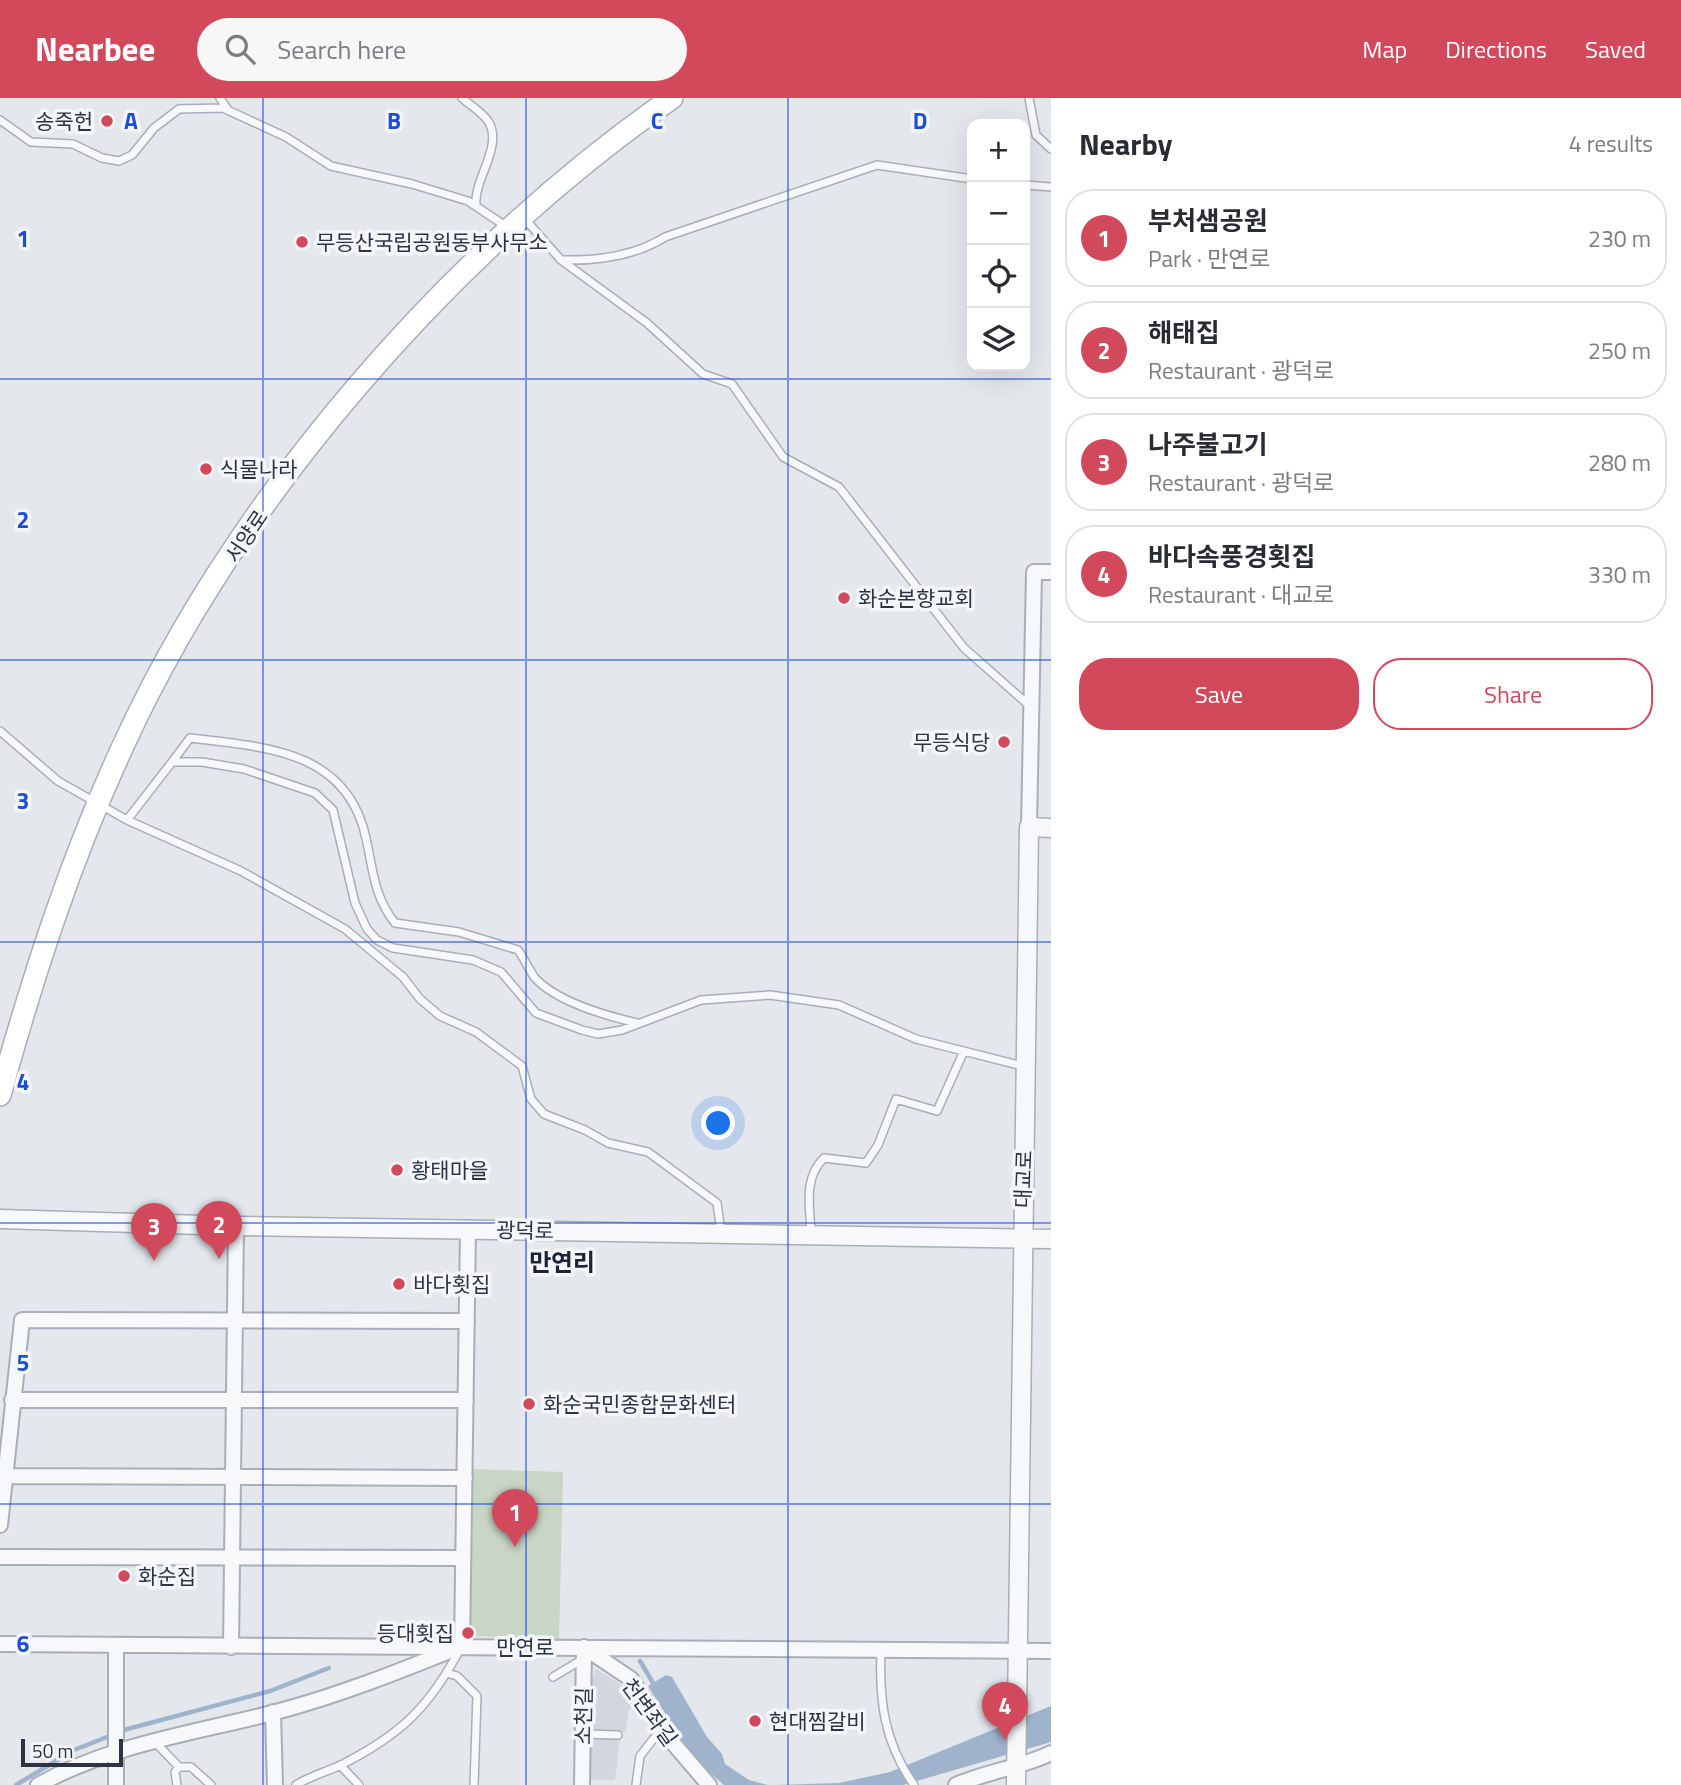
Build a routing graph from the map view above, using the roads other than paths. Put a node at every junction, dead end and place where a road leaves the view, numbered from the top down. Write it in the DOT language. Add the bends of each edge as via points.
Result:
graph roads {
  1 [pos="220,98"];
  2 [pos="462,98"];
  3 [pos="672,98"];
  4 [pos="1029,98"];
  5 [pos="228,110"];
  6 [pos="0,120"];
  7 [pos="1051,149"];
  8 [pos="967,179"];
  9 [pos="1030,185"];
  10 [pos="1051,187"];
  11 [pos="476,204"];
  12 [pos="517,223"];
  13 [pos="561,260"];
  14 [pos="1051,572"];
  15 [pos="1031,708"];
  16 [pos="0,732"];
  17 [pos="172,762"];
  18 [pos="98,803"];
  19 [pos="127,820"];
  20 [pos="1029,827"];
  21 [pos="1051,828"];
  22 [pos="639,1024"];
  23 [pos="964,1051"];
  24 [pos="1026,1067"];
  25 [pos="0,1095"];
  26 [pos="0,1219"];
  27 [pos="236,1226"];
  28 [pos="468,1229"];
  29 [pos="721,1232"];
  30 [pos="811,1234"];
  31 [pos="1021,1238"];
  32 [pos="1051,1239"];
  33 [pos="235,1321"];
  34 [pos="467,1321"];
  35 [pos="12,1400"];
  36 [pos="466,1400"];
  37 [pos="234,1401"];
  38 [pos="4,1476"];
  39 [pos="465,1478"];
  40 [pos="233,1479"];
  41 [pos="0,1525"];
  42 [pos="0,1557"];
  43 [pos="463,1558"];
  44 [pos="232,1559"];
  45 [pos="0,1644"];
  46 [pos="462,1646"];
  47 [pos="116,1647"];
  48 [pos="231,1647"];
  49 [pos="881,1649"];
  50 [pos="1018,1650"];
  51 [pos="1051,1651"];
  52 [pos="584,1653"];
  53 [pos="447,1673"];
  54 [pos="553,1676"];
  55 [pos="273,1712"];
  56 [pos="662,1728"];
  57 [pos="582,1734"];
  58 [pos="618,1735"];
  59 [pos="153,1740"];
  60 [pos="116,1748"];
  61 [pos="1051,1754"];
  62 [pos="340,1765"];
  63 [pos="179,1767"];
  64 [pos="1016,1770"];
  65 [pos="38,1785"];
  66 [pos="116,1785"];
  67 [pos="177,1785"];
  68 [pos="211,1785"];
  69 [pos="275,1785"];
  70 [pos="296,1785"];
  71 [pos="359,1785"];
  72 [pos="474,1785"];
  73 [pos="582,1785"];
  74 [pos="636,1785"];
  75 [pos="709,1785"];
  76 [pos="914,1785"];
  77 [pos="956,1785"];
  1 -- 5 [label="lane"];
  2 -- 11 [label="lane" via="490,127 490,152 476,187"];
  3 -- 12 [label="main road, 서양로"];
  4 -- 7 [label="lane" via="1036,135"];
  5 -- 6 [label="lane" via="210,106 179,109 119,161 73,144 31,142"];
  5 -- 11 [label="lane" via="343,171 412,184"];
  8 -- 13 [label="lane" via="877,165 665,237 644,250"];
  9 -- 10 [label="lane"];
  11 -- 12 [label="lane"];
  12 -- 13 [label="lane"];
  12 -- 18 [label="main road, 서양로" via="409,327 351,394 247,531 166,661"];
  13 -- 15 [label="lane" via="648,323 704,373 732,384 783,457 839,487 964,648"];
  14 -- 15 [label="street, 대교로" via="1034,572"];
  15 -- 20 [label="street, 대교로"];
  16 -- 18 [label="lane" via="58,781"];
  17 -- 19 [label="lane"];
  17 -- 22 [label="lane" via="244,769 315,793 334,810 355,903 377,940 393,948 473,960 501,972 536,1013 582,1030 598,1034"];
  17 -- 22 [label="lane" via="190,738 276,750 302,759 335,778 361,816 374,886 395,923 459,932 518,950 535,978 552,990 606,1015"];
  18 -- 19 [label="lane"];
  18 -- 25 [label="main road, 서양로" via="42,953"];
  19 -- 29 [label="lane" via="241,871 345,929 403,977 440,1016 476,1032 522,1066 534,1105 544,1114 608,1143 648,1152 717,1203"];
  20 -- 21 [label="street"];
  20 -- 24 [label="street, 대교로"];
  22 -- 23 [label="lane" via="701,1000 770,995 839,1005 895,1031"];
  23 -- 24 [label="lane"];
  23 -- 30 [label="lane" via="937,1111 896,1099 866,1163 824,1158 818,1164 811,1173"];
  24 -- 31 [label="street, 대교로"];
  26 -- 27 [label="street, 광덕로"];
  27 -- 28 [label="street, 광덕로"];
  27 -- 33 [label="street"];
  28 -- 29 [label="street, 광덕로"];
  28 -- 34 [label="street"];
  29 -- 30 [label="street, 광덕로"];
  30 -- 31 [label="street, 광덕로"];
  31 -- 32 [label="street, 광덕로"];
  31 -- 50 [label="street, 대교로"];
  33 -- 34 [label="street"];
  33 -- 35 [label="street" via="22,1320"];
  33 -- 37 [label="street"];
  34 -- 36 [label="street"];
  35 -- 37 [label="street"];
  35 -- 38 [label="street"];
  36 -- 37 [label="street"];
  36 -- 39 [label="street"];
  37 -- 40 [label="street"];
  38 -- 40 [label="street"];
  38 -- 41 [label="street"];
  39 -- 40 [label="street"];
  39 -- 43 [label="street"];
  40 -- 44 [label="street"];
  42 -- 44 [label="street"];
  43 -- 44 [label="street"];
  43 -- 46 [label="street"];
  44 -- 48 [label="street"];
  45 -- 47 [label="street, 만연로"];
  46 -- 48 [label="street, 만연로"];
  46 -- 52 [label="street, 만연로"];
  46 -- 53 [label="lane"];
  46 -- 55 [label="street" via="357,1688"];
  47 -- 48 [label="street, 만연로"];
  47 -- 60 [label="street"];
  49 -- 50 [label="street, 만연로"];
  49 -- 52 [label="street, 만연로"];
  49 -- 76 [label="lane" via="883,1715 899,1764"];
  50 -- 51 [label="street, 만연로"];
  50 -- 64 [label="street, 대교로"];
  52 -- 54 [label="lane"];
  52 -- 56 [label="street, 천변좌길" via="631,1679"];
  52 -- 57 [label="street, 소천길"];
  53 -- 62 [label="lane" via="402,1728"];
  53 -- 72 [label="lane" via="472,1689 479,1704"];
  55 -- 59 [label="street"];
  55 -- 69 [label="street"];
  56 -- 74 [label="lane" via="640,1756"];
  56 -- 75 [label="street, 천변좌길"];
  57 -- 58 [label="lane"];
  57 -- 73 [label="street, 소천길"];
  59 -- 60 [label="street"];
  59 -- 63 [label="lane"];
  60 -- 65 [label="street"];
  60 -- 66 [label="street"];
  61 -- 64 [label="street"];
  62 -- 70 [label="lane"];
  62 -- 71 [label="lane"];
  63 -- 67 [label="lane"];
  63 -- 68 [label="lane" via="191,1768"];
  64 -- 77 [label="street" via="994,1770"];
}
